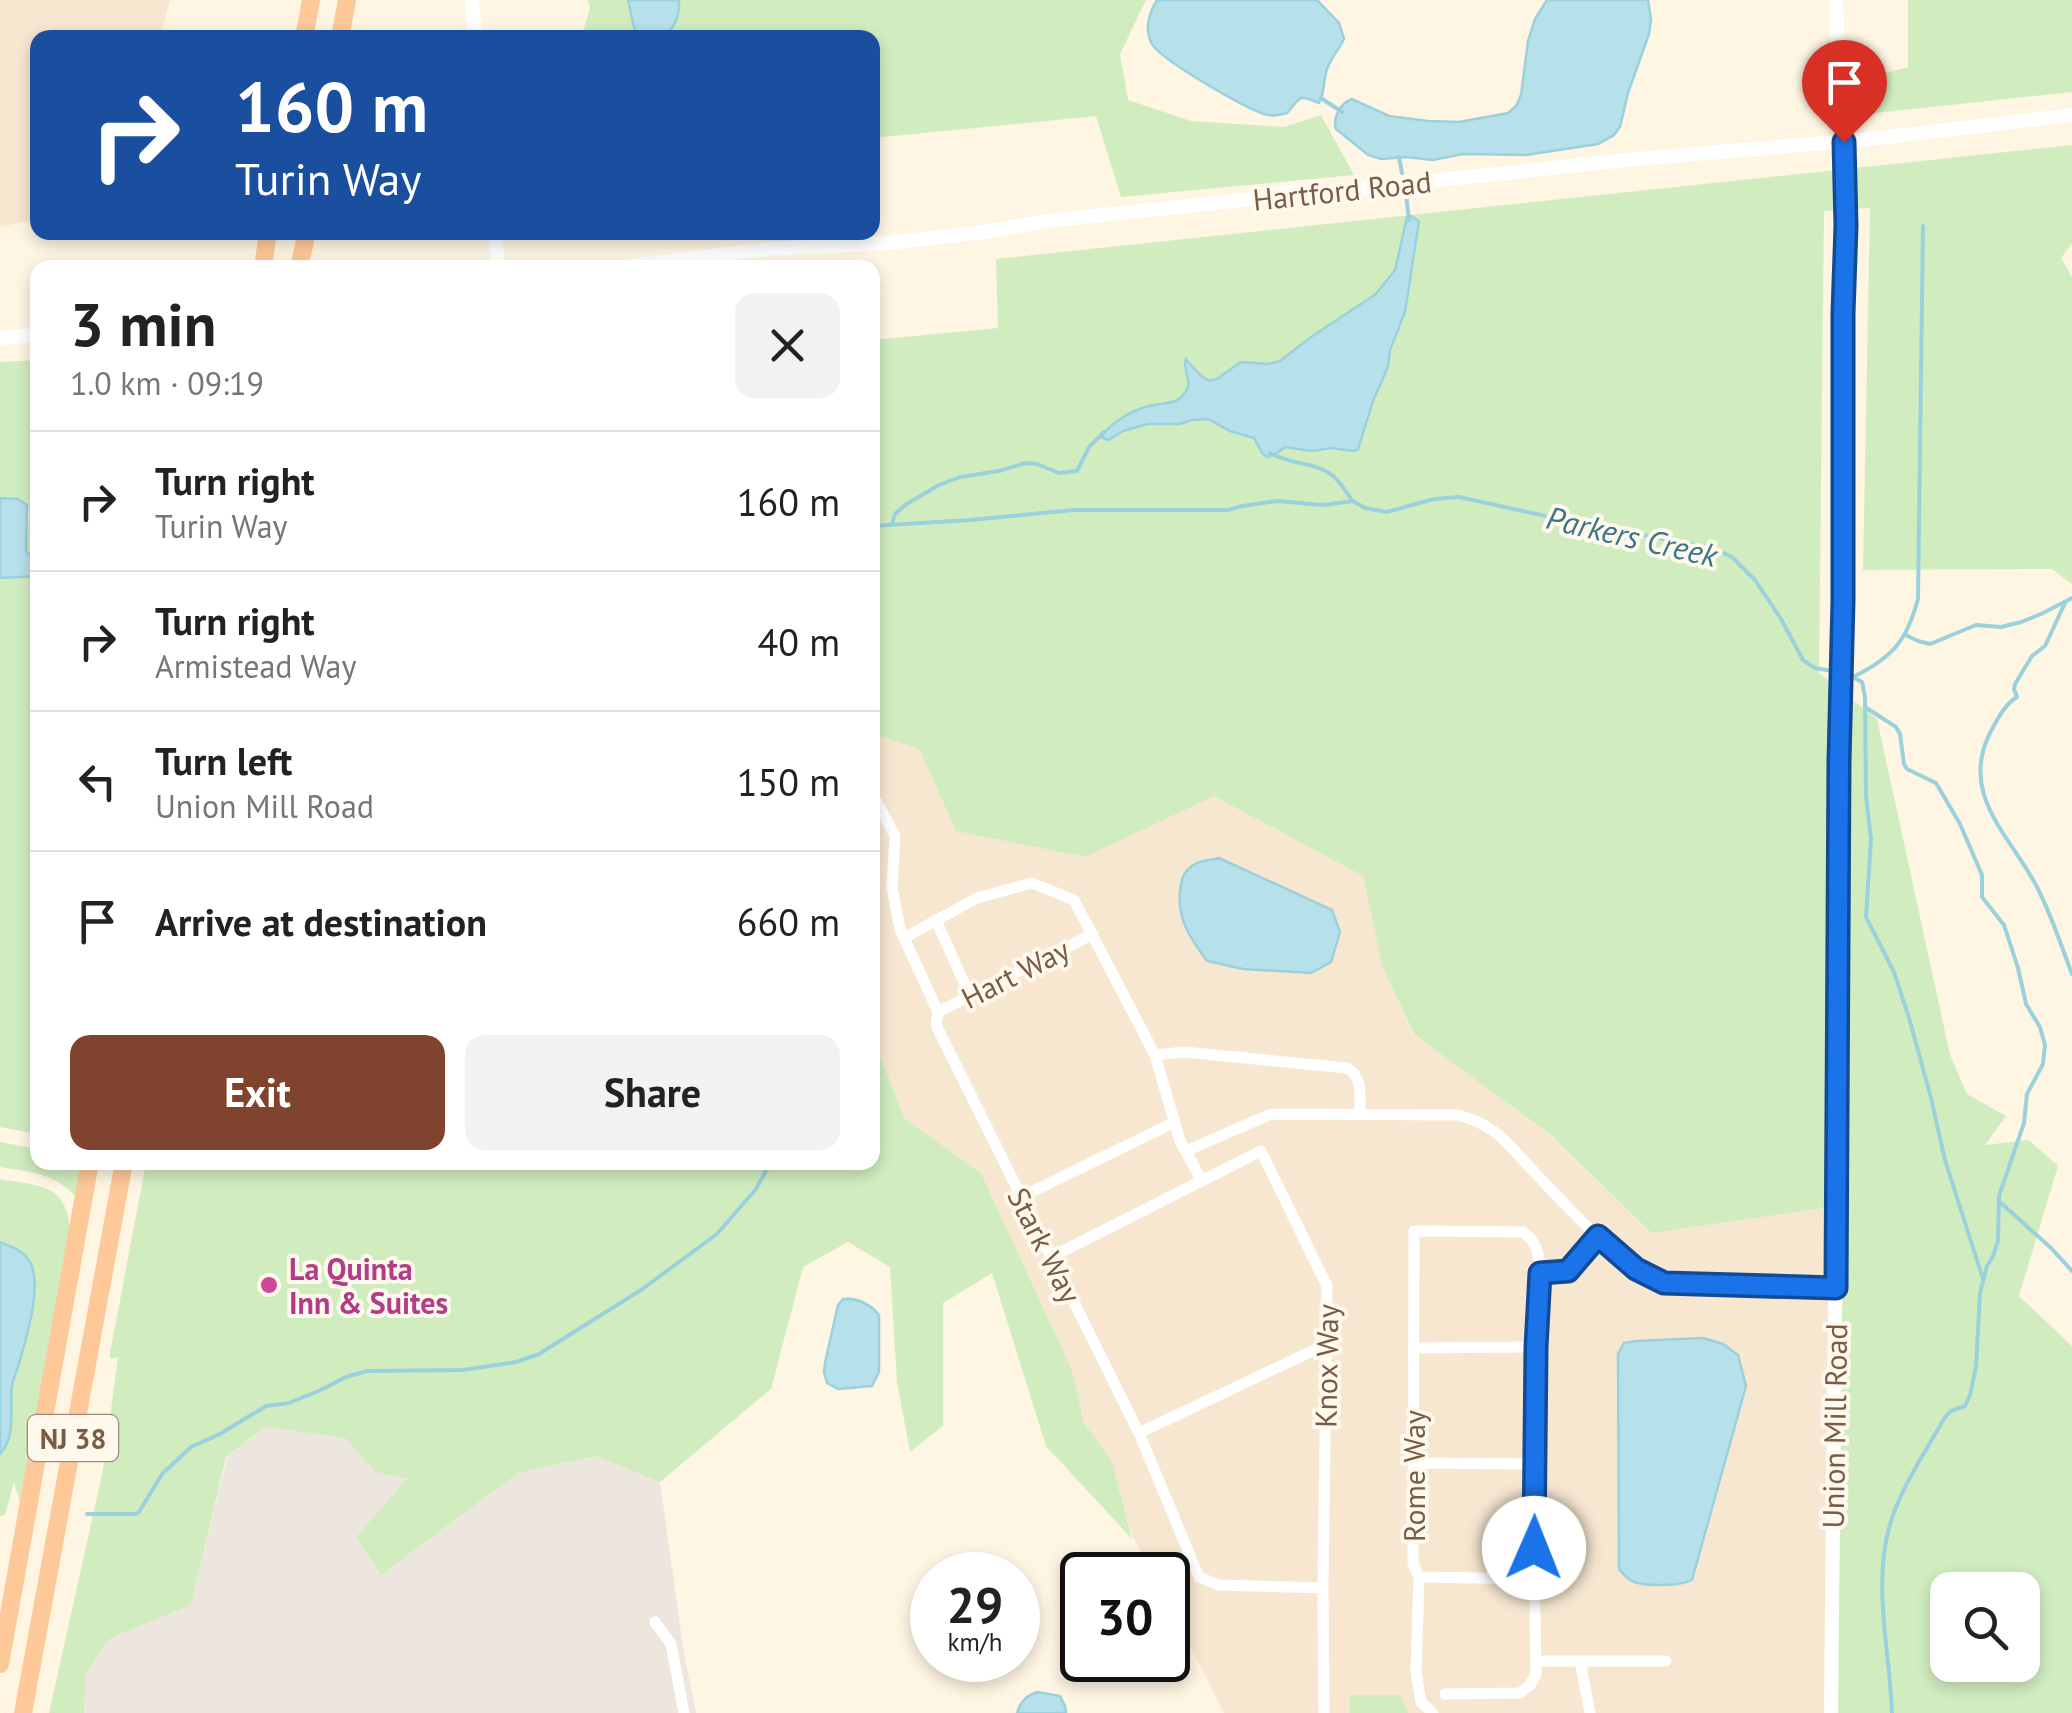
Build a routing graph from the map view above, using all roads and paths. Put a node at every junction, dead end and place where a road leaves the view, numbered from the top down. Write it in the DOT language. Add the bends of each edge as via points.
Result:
graph roads {
  1 [pos="311,0"];
  2 [pos="347,0"];
  3 [pos="472,0"];
  4 [pos="1836,0"];
  5 [pos="305,30"];
  6 [pos="341,30"];
  7 [pos="474,30"];
  8 [pos="2072,115"];
  9 [pos="1844,142"];
  10 [pos="678,260"];
  11 [pos="30,336"];
  12 [pos="0,338"];
  13 [pos="880,808"];
  14 [pos="936,920"];
  15 [pos="1093,934"];
  16 [pos="904,938"];
  17 [pos="970,996"];
  18 [pos="938,1012"];
  19 [pos="1155,1055"];
  20 [pos="1360,1114"];
  21 [pos="1175,1122"];
  22 [pos="1186,1150"];
  23 [pos="89,1170"];
  24 [pos="123,1170"];
  25 [pos="1202,1181"];
  26 [pos="1021,1197"];
  27 [pos="1598,1236"];
  28 [pos="1051,1257"];
  29 [pos="1540,1273"];
  30 [pos="1836,1288"];
  31 [pos="1327,1344"];
  32 [pos="1536,1347"];
  33 [pos="1414,1348"];
  34 [pos="1139,1433"];
  35 [pos="1413,1463"];
  36 [pos="1535,1464"];
  37 [pos="1419,1577"];
  38 [pos="1534,1579"];
  39 [pos="1323,1588"];
  40 [pos="655,1622"];
  41 [pos="1536,1661"];
  42 [pos="1580,1661"];
  43 [pos="1666,1661"];
  44 [pos="0,1664"];
  45 [pos="1444,1694"];
  46 [pos="23,1713"];
  47 [pos="684,1713"];
  48 [pos="1324,1713"];
  49 [pos="1433,1713"];
  50 [pos="1590,1713"];
  51 [pos="1831,1713"];
  1 -- 5 [label="highway"];
  2 -- 6 [label="highway"];
  3 -- 7 [label="street"];
  4 -- 9 [label="street, Union Mill Road"];
  8 -- 9 [label="street, Hartford Road"];
  9 -- 10 [label="street, Hartford Road" via="1295,191 984,232"];
  9 -- 30 [label="street, Union Mill Road"];
  11 -- 12 [label="street"];
  13 -- 16 [label="street, Stark Way" via="895,836 892,886"];
  14 -- 15 [label="street" via="977,898 1032,882 1074,900"];
  14 -- 16 [label="street"];
  14 -- 17 [label="street"];
  15 -- 17 [label="street, Hart Way"];
  15 -- 19 [label="street"];
  16 -- 18 [label="street, Stark Way"];
  17 -- 18 [label="street, Hart Way"];
  18 -- 26 [label="street, Stark Way" via="936,1025"];
  19 -- 20 [label="street" via="1347,1068 1359,1079"];
  19 -- 21 [label="street"];
  20 -- 22 [label="street" via="1270,1114"];
  20 -- 27 [label="street" via="1478,1120 1500,1134"];
  21 -- 22 [label="street"];
  21 -- 26 [label="street"];
  22 -- 25 [label="street"];
  23 -- 44 [label="highway, NJ 38"];
  24 -- 46 [label="highway, NJ 38"];
  25 -- 28 [label="street, Knox Way"];
  25 -- 31 [label="street, Knox Way" via="1261,1151 1327,1286"];
  26 -- 28 [label="street, Stark Way"];
  27 -- 29 [label="street" via="1568,1271"];
  27 -- 30 [label="street" via="1664,1283"];
  28 -- 34 [label="street, Stark Way"];
  29 -- 32 [label="street"];
  29 -- 33 [label="street, Rome Way" via="1539,1252 1523,1232 1414,1231"];
  30 -- 51 [label="street, Union Mill Road"];
  31 -- 34 [label="street"];
  31 -- 39 [label="street, Knox Way"];
  32 -- 33 [label="street"];
  32 -- 36 [label="street"];
  33 -- 35 [label="street, Rome Way"];
  34 -- 39 [label="street, Stark Way" via="1199,1577 1218,1585"];
  35 -- 36 [label="street"];
  35 -- 37 [label="street, Rome Way" via="1413,1564"];
  36 -- 38 [label="street"];
  37 -- 38 [label="street"];
  37 -- 49 [label="street, Rome Way" via="1416,1672 1421,1702"];
  38 -- 41 [label="street"];
  39 -- 48 [label="street, Knox Way"];
  40 -- 47 [label="street" via="670,1644"];
  41 -- 42 [label="street"];
  41 -- 45 [label="street" via="1536,1674 1520,1694"];
  42 -- 43 [label="street"];
  42 -- 50 [label="street"];
}
